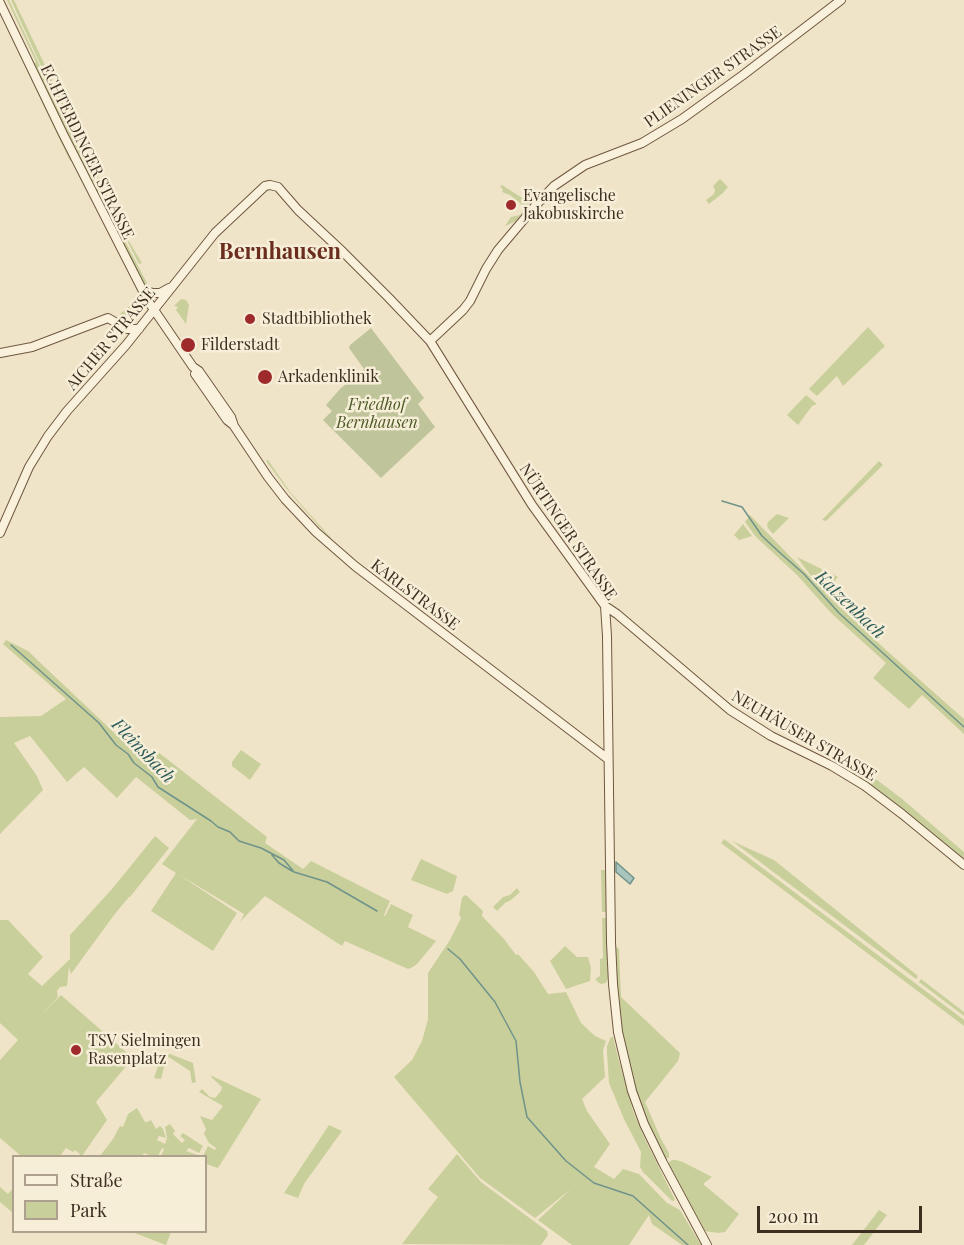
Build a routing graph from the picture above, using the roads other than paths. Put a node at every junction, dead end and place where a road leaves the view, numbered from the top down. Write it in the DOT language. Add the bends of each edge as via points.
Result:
graph roads {
  1 [pos="841,0"];
  2 [pos="0,3"];
  3 [pos="270,184"];
  4 [pos="173,286"];
  5 [pos="143,291"];
  6 [pos="154,311"];
  7 [pos="139,329"];
  8 [pos="430,341"];
  9 [pos="0,353"];
  10 [pos="0,532"];
  11 [pos="605,606"];
  12 [pos="608,759"];
  13 [pos="964,865"];
  14 [pos="707,1245"];
  1 -- 8 [label="main road, PLIENINGER STRASSE" via="692,112 642,143 598,159 554,186 495,255 468,305"];
  2 -- 5 [label="main road, ECHTERDINGER STRASSE"];
  3 -- 4 [label="main road, AICHER STRASSE" via="215,233"];
  3 -- 8 [label="main road, NÜRTINGER STRASSE" via="350,258"];
  4 -- 5 [label="main road" via="160,293"];
  4 -- 6 [label="main road, AICHER STRASSE"];
  5 -- 6 [label="main road, ECHTERDINGER STRASSE"];
  6 -- 7 [label="main road, AICHER STRASSE"];
  6 -- 12 [label="main road, KARLSTRASSE" via="231,417 276,488 315,531 347,560"];
  7 -- 9 [label="main road" via="127,329 108,318 32,347"];
  7 -- 10 [label="main road, AICHER STRASSE" via="48,436 24,477"];
  8 -- 11 [label="main road, NÜRTINGER STRASSE" via="532,505"];
  11 -- 12 [label="main road, NÜRTINGER STRASSE"];
  11 -- 13 [label="main road, NEUHÄUSER STRASSE" via="730,710 859,782"];
  12 -- 14 [label="main road, NÜRTINGER STRASSE" via="613,984 618,1032 632,1091 645,1124"];
}
